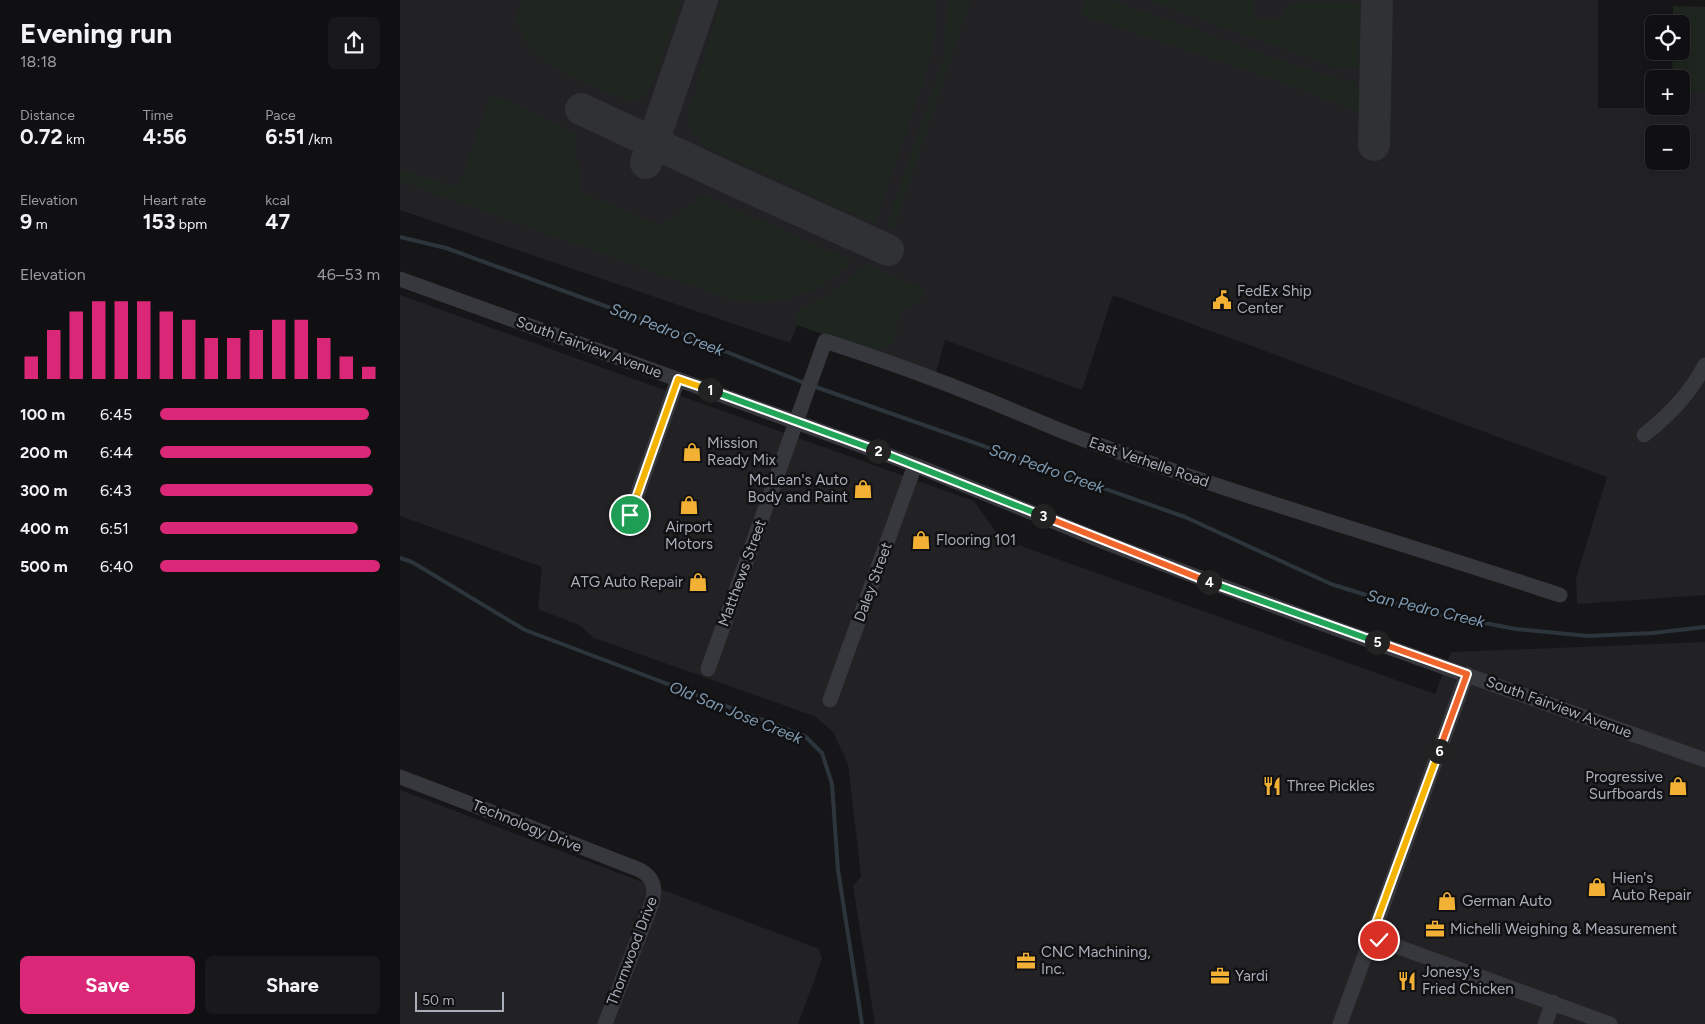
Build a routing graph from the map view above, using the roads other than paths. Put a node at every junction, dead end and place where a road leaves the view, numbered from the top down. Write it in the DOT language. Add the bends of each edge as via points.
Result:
graph roads {
  1 [pos="400,279"];
  2 [pos="1705,365"];
  3 [pos="678,379"];
  4 [pos="796,421"];
  5 [pos="1644,435"];
  6 [pos="915,465"];
  7 [pos="630,515"];
  8 [pos="1560,595"];
  9 [pos="708,669"];
  10 [pos="1467,674"];
  11 [pos="830,700"];
  12 [pos="1705,760"];
  13 [pos="400,777"];
  14 [pos="651,878"];
  15 [pos="1371,937"];
  16 [pos="1553,1002"];
  17 [pos="605,1024"];
  18 [pos="1340,1024"];
  19 [pos="1545,1024"];
  20 [pos="1610,1024"];
  1 -- 3 [label="street, South Fairview Avenue"];
  2 -- 5 [label="street" via="1675,408"];
  3 -- 4 [label="street, South Fairview Avenue"];
  3 -- 7 [label="street"];
  4 -- 6 [label="street, South Fairview Avenue"];
  4 -- 8 [label="street, East Verhelle Road" via="825,341 1191,476"];
  4 -- 9 [label="street, Matthews Street"];
  6 -- 10 [label="street, South Fairview Avenue" via="1191,575"];
  6 -- 11 [label="street, Daley Street"];
  10 -- 12 [label="street, South Fairview Avenue"];
  10 -- 15 [label="street"];
  13 -- 14 [label="street, Technology Drive" via="640,870"];
  14 -- 17 [label="street, Thornwood Drive" via="655,893 652,903"];
  15 -- 16 [label="street"];
  15 -- 18 [label="street"];
  16 -- 19 [label="street"];
  16 -- 20 [label="street"];
}
